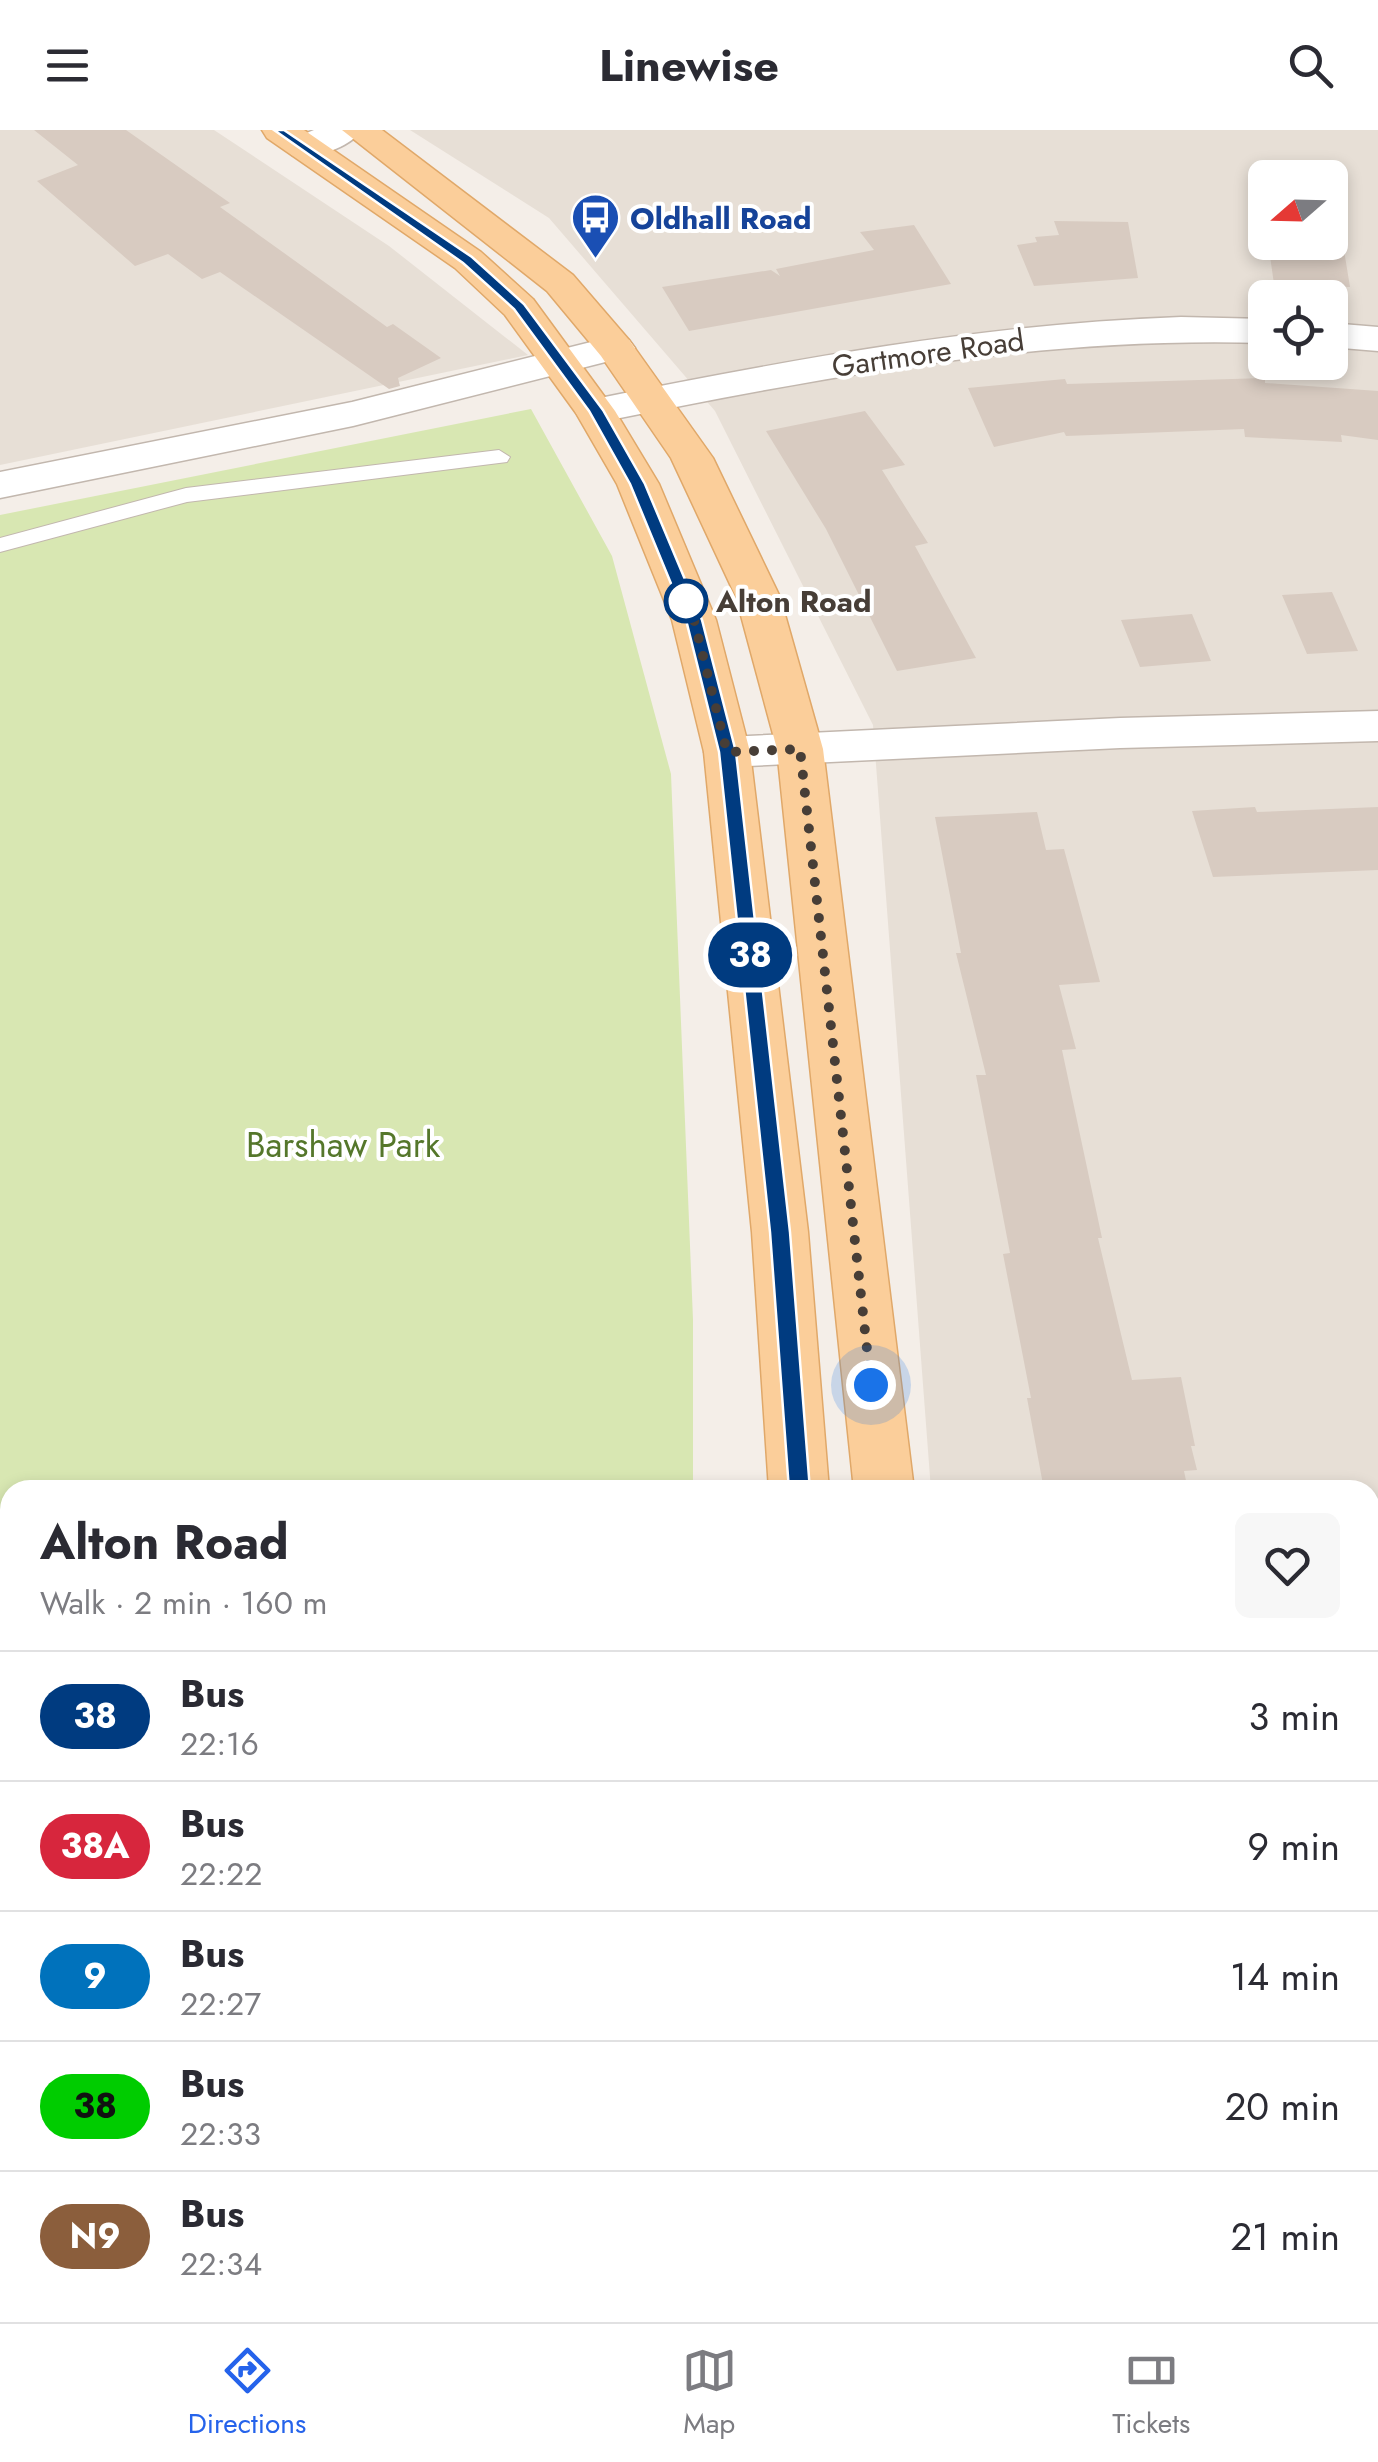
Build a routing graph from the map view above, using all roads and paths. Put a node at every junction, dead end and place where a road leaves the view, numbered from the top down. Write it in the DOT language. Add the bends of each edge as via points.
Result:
graph roads {
  1 [pos="360,130"];
  2 [pos="310,136"];
  3 [pos="1248,331"];
  4 [pos="1348,336"];
  5 [pos="1378,339"];
  6 [pos="615,348"];
  7 [pos="558,363"];
  8 [pos="653,399"];
  9 [pos="596,410"];
  10 [pos="499,457"];
  11 [pos="0,486"];
  12 [pos="0,545"];
  13 [pos="1378,726"];
  14 [pos="800,749"];
  15 [pos="727,752"];
  16 [pos="798,1480"];
  17 [pos="883,1480"];
  1 -- 6 [label="main road" via="560,283"];
  2 -- 7 [label="main road" via="519,306"];
  3 -- 8 [label="street, Gartmore Road" via="1047,336"];
  4 -- 5 [label="street"];
  6 -- 7 [label="street"];
  6 -- 8 [label="main road"];
  7 -- 9 [label="main road"];
  7 -- 11 [label="street" via="353,414"];
  8 -- 9 [label="street, Gartmore Road"];
  8 -- 14 [label="main road" via="692,458 758,597"];
  9 -- 15 [label="main road" via="638,484 694,620"];
  10 -- 12 [label="lane" via="186,495"];
  13 -- 14 [label="street"];
  14 -- 15 [label="street"];
  14 -- 17 [label="main road"];
  15 -- 16 [label="main road" via="780,1232"];
}
